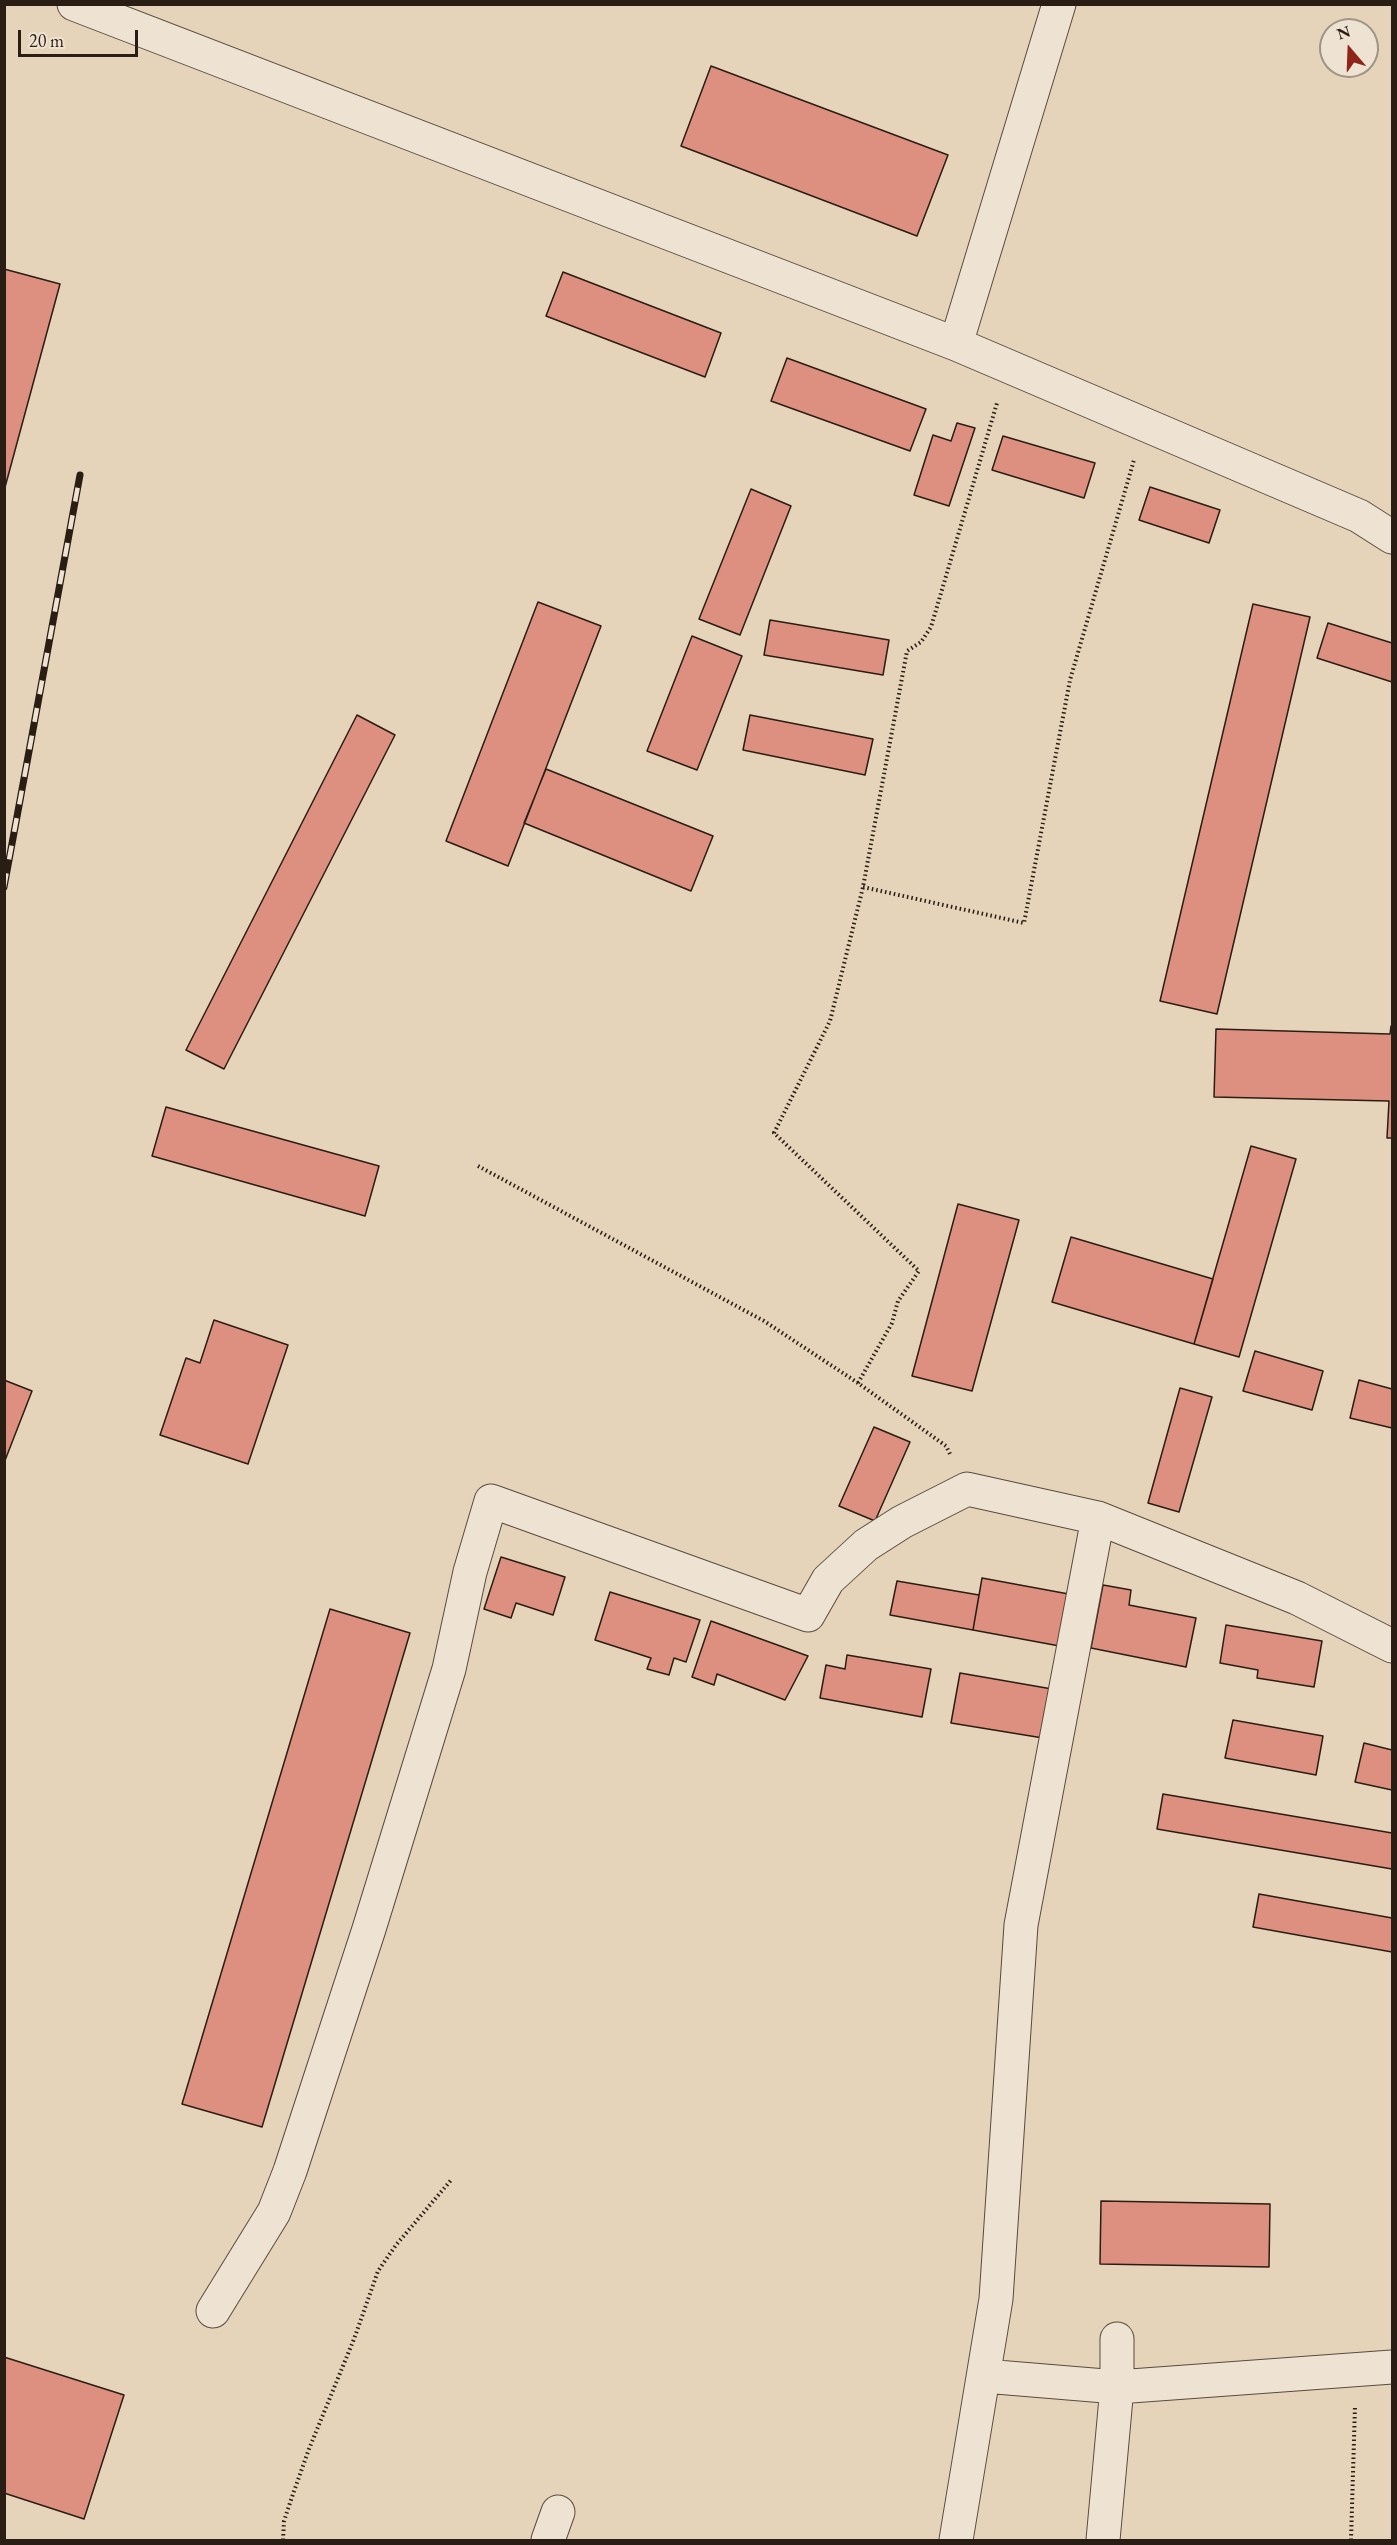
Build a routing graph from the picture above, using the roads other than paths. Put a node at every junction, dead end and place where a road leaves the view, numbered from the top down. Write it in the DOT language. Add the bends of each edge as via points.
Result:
graph roads {
  1 [pos="74,4"];
  2 [pos="1059,4"];
  3 [pos="956,344"];
  4 [pos="1392,537"];
  5 [pos="1098,1518"];
  6 [pos="1392,1646"];
  7 [pos="213,2311"];
  8 [pos="1117,2339"];
  9 [pos="1392,2367"];
  10 [pos="984,2376"];
  11 [pos="1117,2387"];
  12 [pos="956,2541"];
  13 [pos="1103,2541"];
  1 -- 3 [label="street"];
  2 -- 3 [label="street"];
  3 -- 4 [label="street" via="1359,516"];
  5 -- 6 [label="street" via="1297,1598"];
  5 -- 7 [label="street" via="966,1489 866,1545 828,1580 808,1615 491,1502 449,1669 290,2171 274,2212"];
  5 -- 10 [label="street" via="1021,1924 996,2299"];
  8 -- 11 [label="street"];
  9 -- 11 [label="street"];
  10 -- 11 [label="street"];
  10 -- 12 [label="street"];
  11 -- 13 [label="street"];
}
